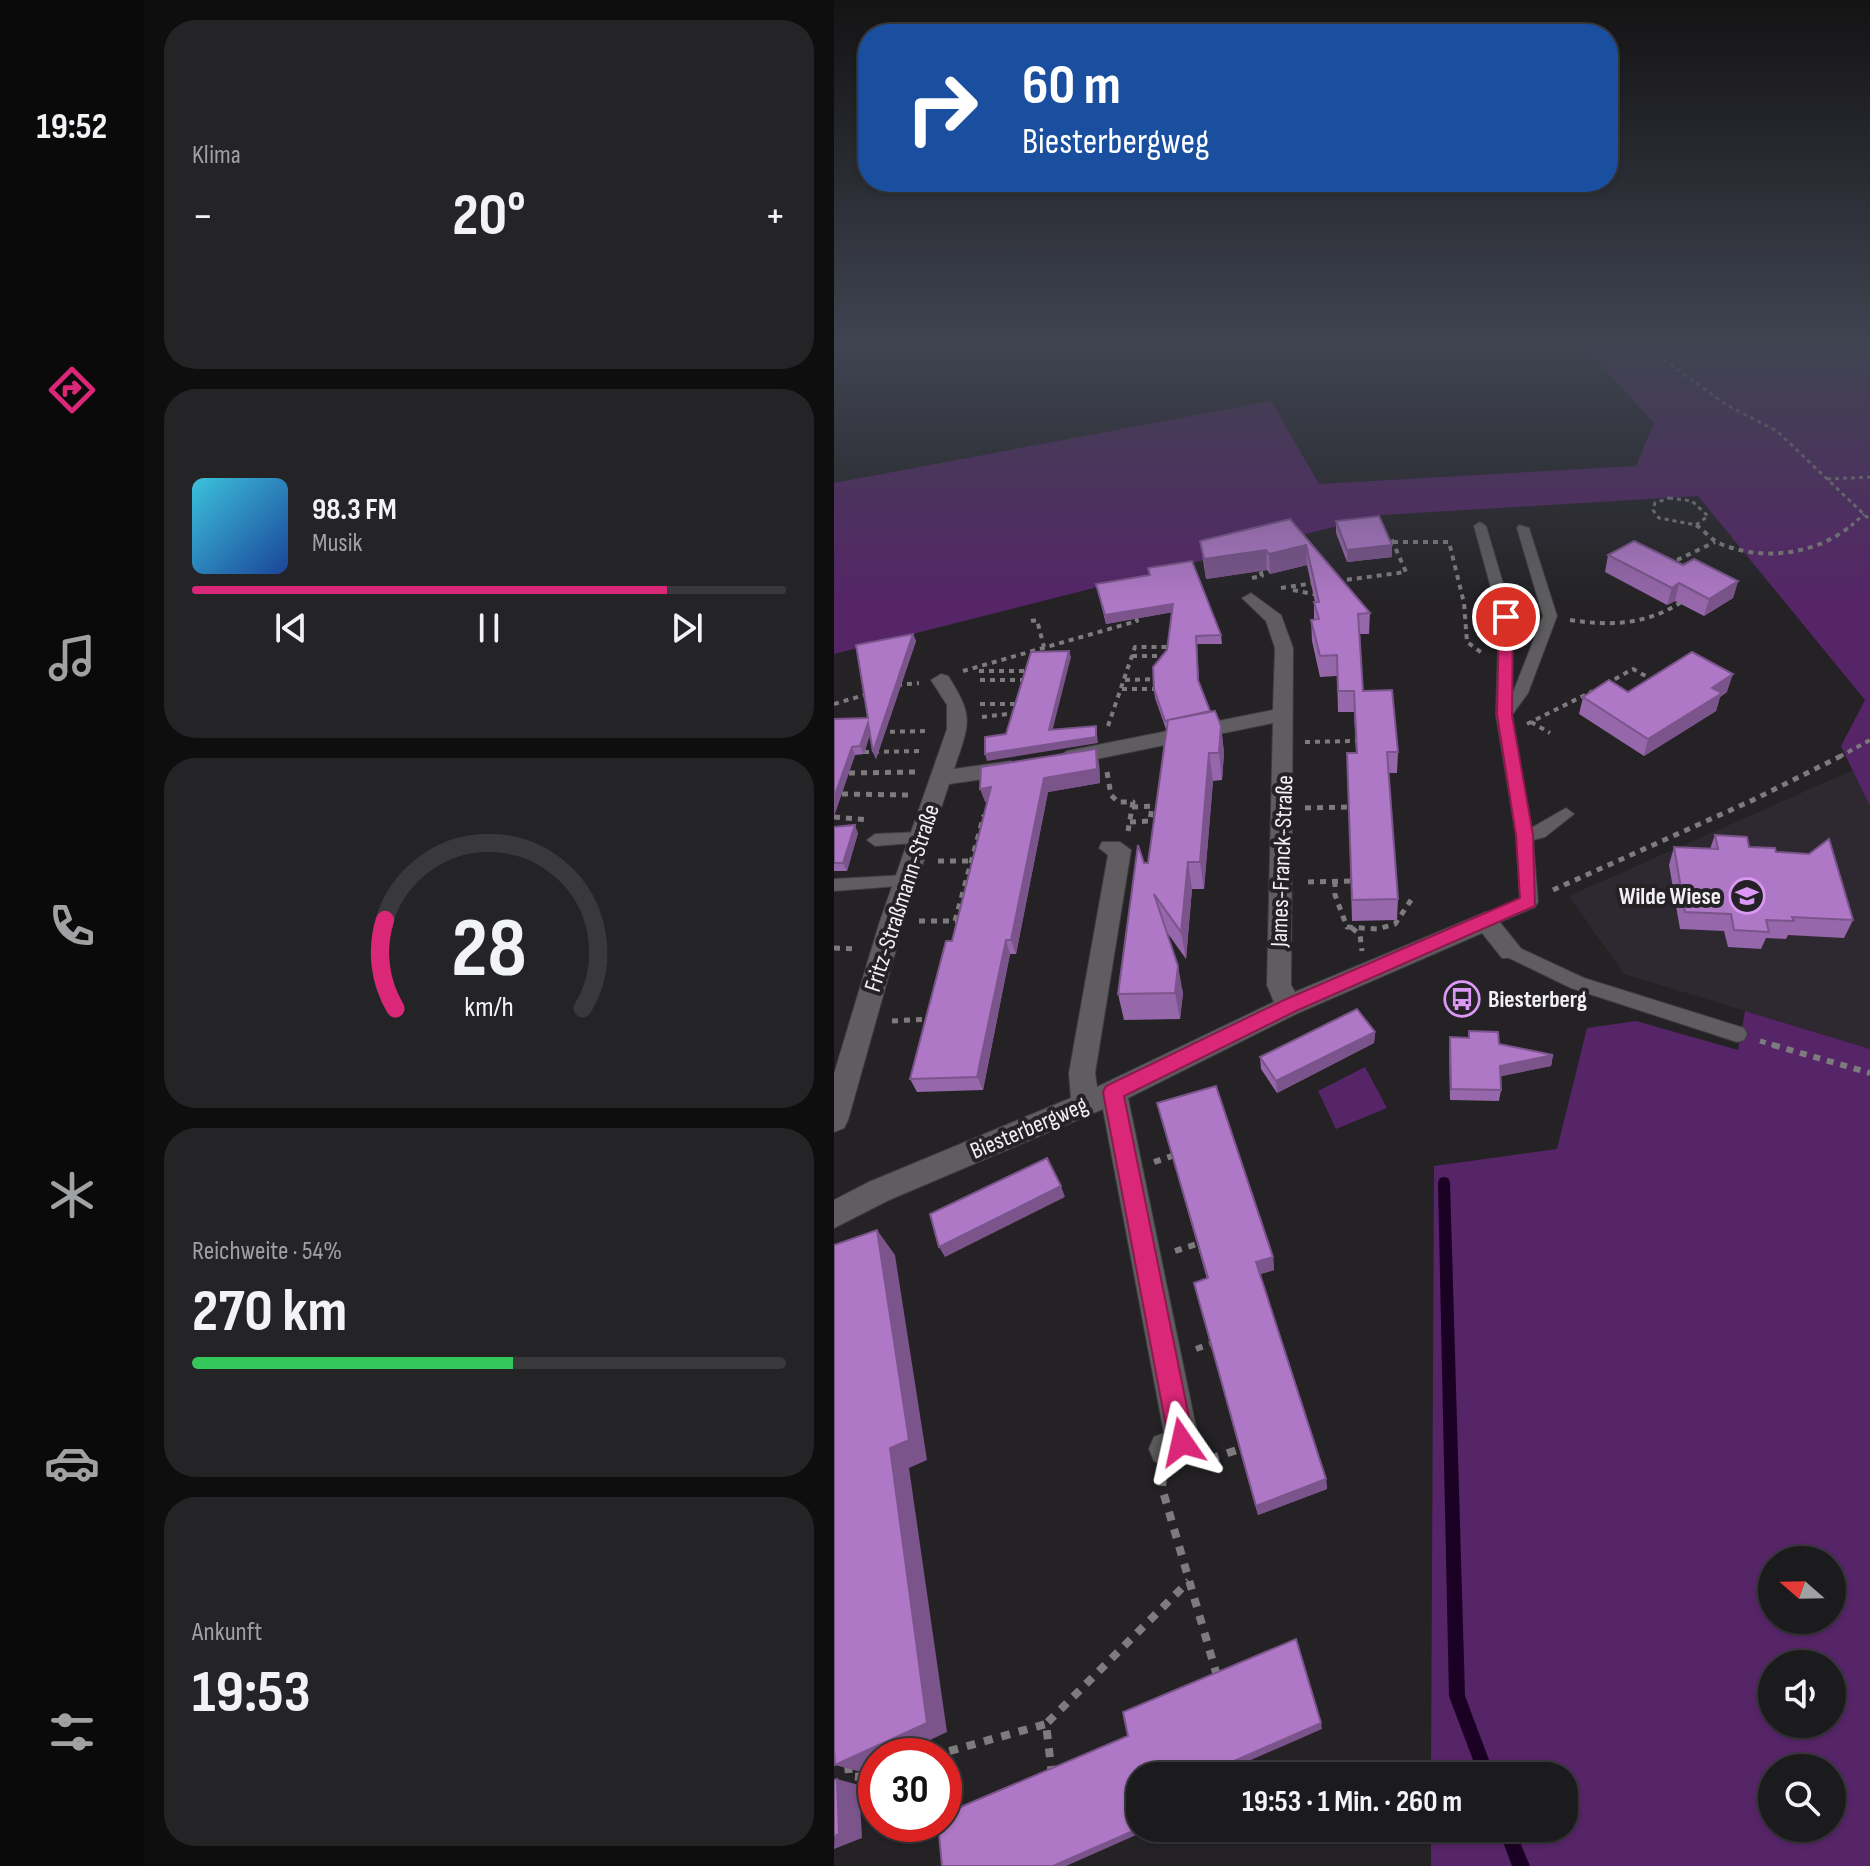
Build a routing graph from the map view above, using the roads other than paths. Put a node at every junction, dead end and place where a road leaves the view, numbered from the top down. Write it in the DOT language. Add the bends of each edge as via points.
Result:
graph roads {
  1 [pos="1480,526"];
  2 [pos="1523,528"];
  3 [pos="1254,588"];
  4 [pos="941,680"];
  5 [pos="1284,714"];
  6 [pos="1504,715"];
  7 [pos="935,775"];
  8 [pos="1566,814"];
  9 [pos="1524,835"];
  10 [pos="920,838"];
  11 [pos="875,840"];
  12 [pos="1115,849"];
  13 [pos="905,881"];
  14 [pos="834,885"];
  15 [pos="1486,921"];
  16 [pos="1511,951"];
  17 [pos="1289,1006"];
  18 [pos="1737,1034"];
  19 [pos="1113,1092"];
  20 [pos="1085,1104"];
  21 [pos="834,1120"];
  22 [pos="834,1215"];
  23 [pos="1166,1449"];
  1 -- 6 [label="lane" via="1506,617"];
  2 -- 6 [label="lane" via="1550,616 1521,693"];
  3 -- 5 [label="street, James-Franck-Straße" via="1282,633"];
  4 -- 7 [label="street, Fritz-Straßmann-Straße" via="957,705 958,722"];
  5 -- 7 [label="street" via="1109,751"];
  5 -- 17 [label="street, James-Franck-Straße" via="1279,985"];
  6 -- 9 [label="lane"];
  7 -- 10 [label="street, Fritz-Straßmann-Straße"];
  8 -- 9 [label="lane" via="1539,833"];
  9 -- 15 [label="lane, Biesterbergweg" via="1529,902"];
  10 -- 11 [label="lane"];
  10 -- 13 [label="street, Fritz-Straßmann-Straße"];
  12 -- 20 [label="street" via="1082,1073"];
  13 -- 14 [label="lane"];
  13 -- 21 [label="street, Fritz-Straßmann-Straße"];
  15 -- 16 [label="street"];
  15 -- 17 [label="street, Biesterbergweg"];
  16 -- 18 [label="lane" via="1578,983"];
  17 -- 19 [label="street, Biesterbergweg"];
  19 -- 20 [label="street, Biesterbergweg"];
  19 -- 23 [label="street" via="1182,1442"];
  20 -- 22 [label="street, Biesterbergweg"];
}
